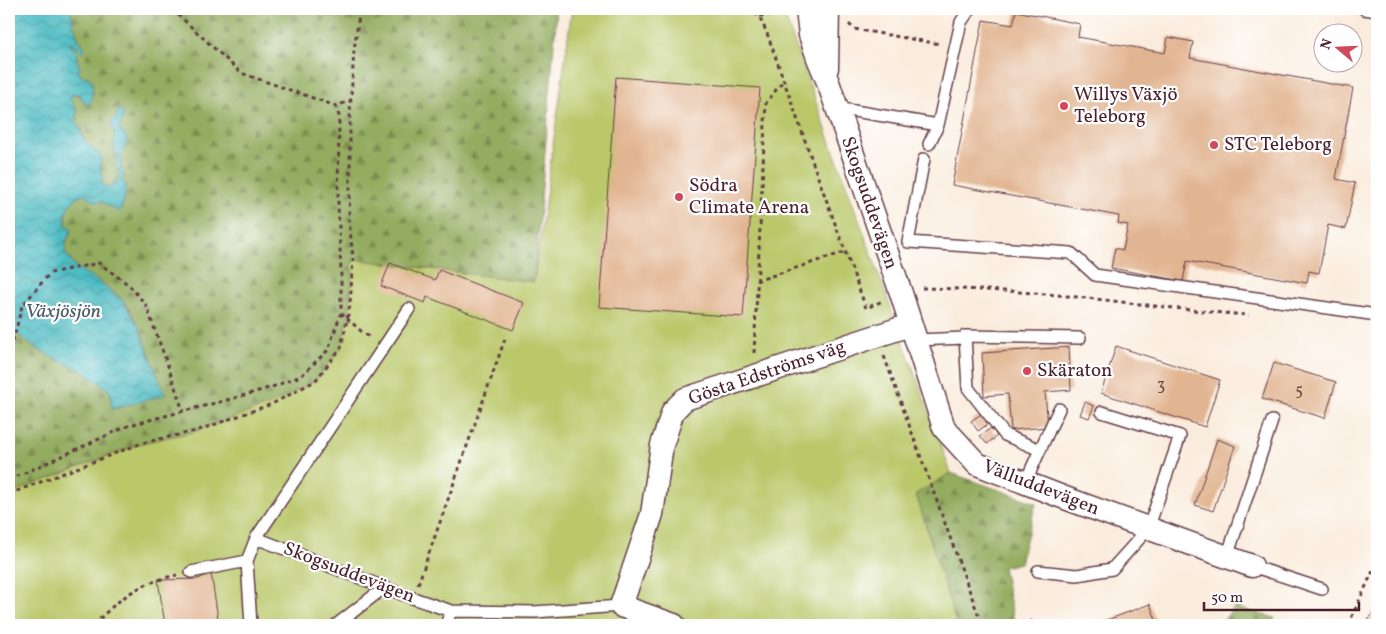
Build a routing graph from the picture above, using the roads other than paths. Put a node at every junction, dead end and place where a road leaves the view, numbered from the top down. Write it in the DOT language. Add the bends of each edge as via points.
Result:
graph roads {
  1 [pos="807,9"];
  2 [pos="828,9"];
  3 [pos="970,9"];
  4 [pos="1364,9"];
  5 [pos="1377,11"];
  6 [pos="828,82"];
  7 [pos="836,108"];
  8 [pos="938,125"];
  9 [pos="929,144"];
  10 [pos="924,159"];
  11 [pos="898,249"];
  12 [pos="409,309"];
  13 [pos="1377,315"];
  14 [pos="913,332"];
  15 [pos="965,338"];
  16 [pos="1080,338"];
  17 [pos="1059,409"];
  18 [pos="1102,412"];
  19 [pos="1272,421"];
  20 [pos="1040,450"];
  21 [pos="1025,483"];
  22 [pos="1148,529"];
  23 [pos="256,538"];
  24 [pos="1227,557"];
  25 [pos="247,561"];
  26 [pos="1252,566"];
  27 [pos="1038,571"];
  28 [pos="191,572"];
  29 [pos="385,587"];
  30 [pos="1322,589"];
  31 [pos="622,606"];
  32 [pos="451,611"];
  33 [pos="251,625"];
  34 [pos="336,625"];
  35 [pos="446,625"];
  36 [pos="674,625"];
  1 -- 6 [label="street, Skogsuddevägen" via="810,35"];
  2 -- 6 [label="street, Skogsuddevägen"];
  3 -- 8 [label="lane" via="960,22"];
  4 -- 5 [label="lane"];
  6 -- 7 [label="street, Skogsuddevägen"];
  7 -- 8 [label="lane"];
  7 -- 11 [label="street, Skogsuddevägen"];
  8 -- 9 [label="lane"];
  10 -- 11 [label="lane"];
  11 -- 13 [label="lane" via="1071,253 1095,275"];
  11 -- 14 [label="street, Skogsuddevägen" via="901,293"];
  12 -- 23 [label="lane"];
  14 -- 15 [label="lane"];
  14 -- 21 [label="street, Välluddevägen" via="944,428 977,464"];
  14 -- 31 [label="street, Gösta Edströms väg" via="877,335 685,399 674,410 662,445 652,514"];
  15 -- 16 [label="lane"];
  15 -- 20 [label="lane" via="968,388 1005,435"];
  17 -- 20 [label="lane"];
  18 -- 22 [label="lane" via="1180,436"];
  19 -- 24 [label="lane"];
  20 -- 21 [label="lane"];
  21 -- 22 [label="street, Välluddevägen"];
  22 -- 24 [label="street, Välluddevägen"];
  22 -- 27 [label="lane" via="1112,569 1077,575"];
  23 -- 25 [label="lane"];
  23 -- 29 [label="lane, Skogsuddevägen"];
  24 -- 26 [label="street, Välluddevägen"];
  25 -- 28 [label="lane"];
  25 -- 33 [label="lane"];
  26 -- 30 [label="lane"];
  29 -- 32 [label="lane, Skogsuddevägen"];
  29 -- 34 [label="lane"];
  31 -- 32 [label="lane, Skogsuddevägen" via="534,612"];
  31 -- 36 [label="street"];
  32 -- 35 [label="lane"];
}
